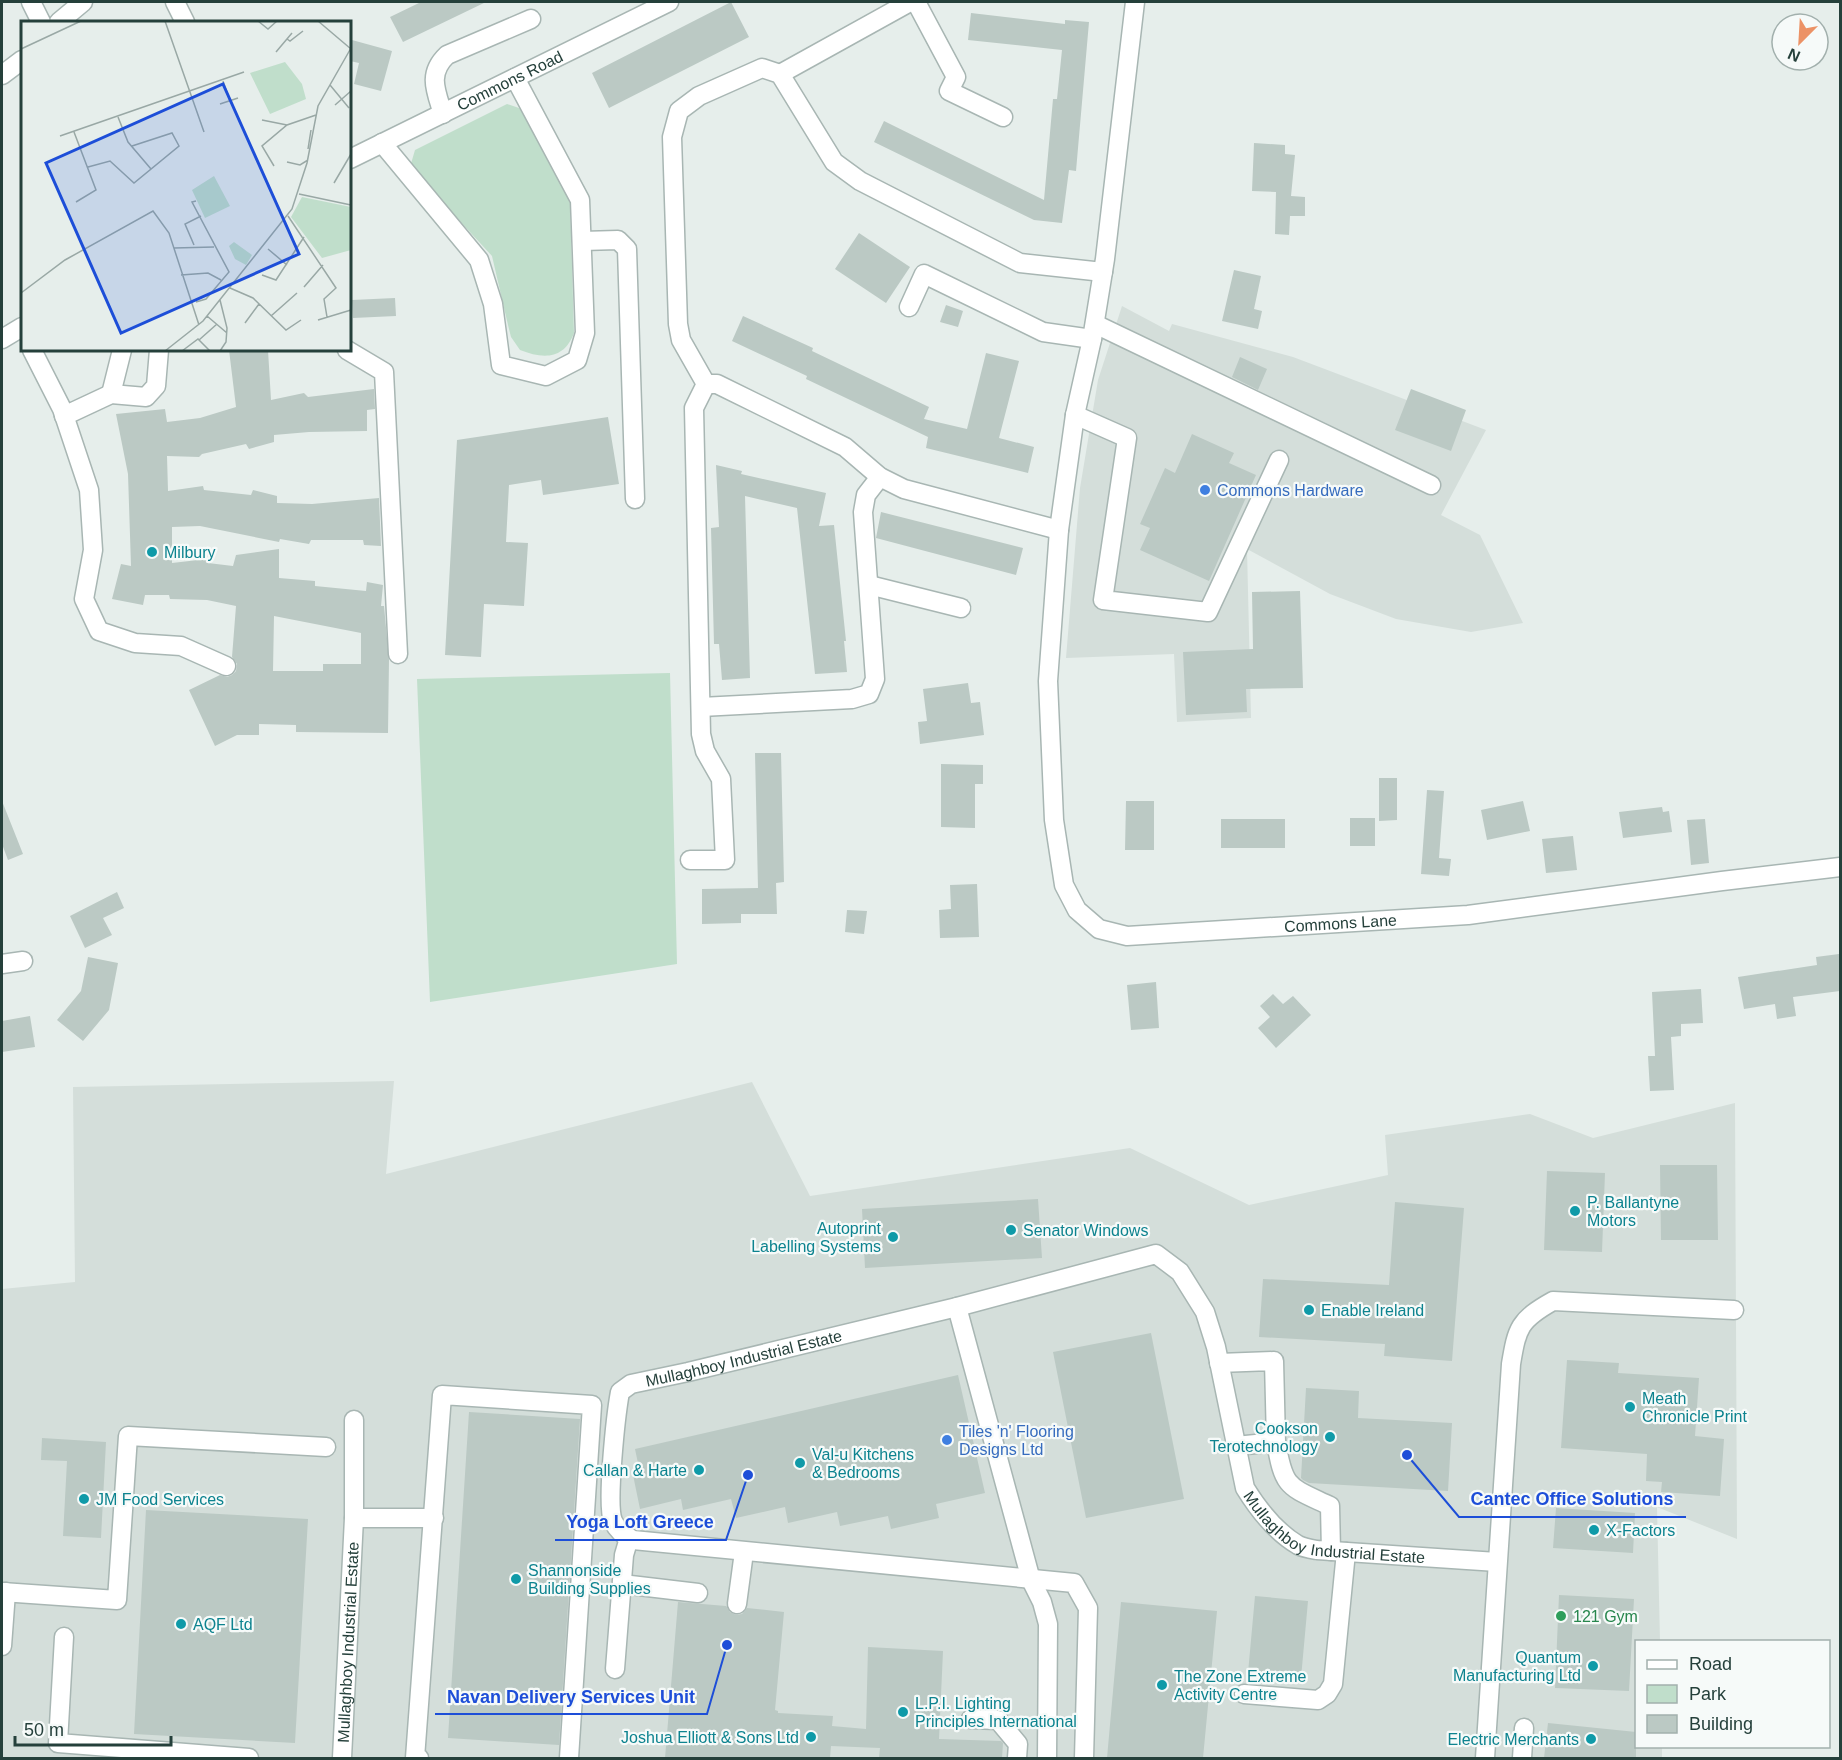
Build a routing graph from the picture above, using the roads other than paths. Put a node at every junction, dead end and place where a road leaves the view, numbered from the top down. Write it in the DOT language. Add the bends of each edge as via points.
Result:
graph roads {
  1 [pos="31,2"];
  2 [pos="83,2"];
  3 [pos="175,2"];
  4 [pos="669,2"];
  5 [pos="910,2"];
  6 [pos="916,2"];
  7 [pos="1135,2"];
  8 [pos="531,19"];
  9 [pos="40,21"];
  10 [pos="60,21"];
  11 [pos="184,21"];
  12 [pos="21,61"];
  13 [pos="780,74"];
  14 [pos="2,75"];
  15 [pos="515,78"];
  16 [pos="443,114"];
  17 [pos="1003,117"];
  18 [pos="382,143"];
  19 [pos="351,158"];
  20 [pos="582,241"];
  21 [pos="1103,272"];
  22 [pos="909,307"];
  23 [pos="21,330"];
  24 [pos="1093,332"];
  25 [pos="2,339"];
  26 [pos="32,351"];
  27 [pos="122,351"];
  28 [pos="159,351"];
  29 [pos="349,351"];
  30 [pos="706,384"];
  31 [pos="111,394"];
  32 [pos="1075,415"];
  33 [pos="64,416"];
  34 [pos="1279,460"];
  35 [pos="880,477"];
  36 [pos="1431,485"];
  37 [pos="635,499"];
  38 [pos="1059,530"];
  39 [pos="868,585"];
  40 [pos="961,608"];
  41 [pos="398,654"];
  42 [pos="226,666"];
  43 [pos="701,707"];
  44 [pos="690,860"];
  45 [pos="1840,867"];
  46 [pos="23,961"];
  47 [pos="2,964"];
  48 [pos="957,1307"];
  49 [pos="1734,1310"];
  50 [pos="1219,1363"];
  51 [pos="354,1420"];
  52 [pos="1276,1442"];
  53 [pos="1236,1446"];
  54 [pos="326,1447"];
  55 [pos="354,1518"];
  56 [pos="434,1518"];
  57 [pos="629,1538"];
  58 [pos="744,1552"];
  59 [pos="1339,1552"];
  60 [pos="1497,1562"];
  61 [pos="1031,1580"];
  62 [pos="622,1584"];
  63 [pos="4,1592"];
  64 [pos="699,1593"];
  65 [pos="737,1604"];
  66 [pos="64,1637"];
  67 [pos="2,1646"];
  68 [pos="615,1670"];
  69 [pos="1244,1694"];
  70 [pos="971,1719"];
  71 [pos="1524,1728"];
  72 [pos="158,1755"];
  73 [pos="249,1758"];
  74 [pos="342,1758"];
  75 [pos="419,1758"];
  76 [pos="569,1758"];
  77 [pos="1017,1758"];
  78 [pos="1047,1758"];
  79 [pos="1084,1758"];
  80 [pos="1485,1758"];
  81 [pos="1522,1758"];
  1 -- 9 [label="street"];
  2 -- 10 [label="street"];
  3 -- 11 [label="street"];
  4 -- 15 [label="street, Commons Road"];
  5 -- 13 [label="street"];
  6 -- 17 [label="street" via="956,76 949,91"];
  7 -- 21 [label="street, Commons Lane"];
  8 -- 16 [label="street" via="447,56 438,64 434,75"];
  12 -- 14 [label="street"];
  13 -- 21 [label="street" via="834,162 860,181 1020,263"];
  13 -- 30 [label="street" via="762,68 699,96 678,111 672,137 678,324 681,340"];
  15 -- 16 [label="street, Commons Road"];
  15 -- 20 [label="street" via="580,200"];
  16 -- 18 [label="street, Commons Road"];
  18 -- 19 [label="street, Commons Road"];
  18 -- 20 [label="street" via="478,260 493,304 501,365 546,376 577,360 585,333"];
  20 -- 37 [label="street" via="618,240 627,249"];
  21 -- 24 [label="street, Commons Lane"];
  22 -- 24 [label="street" via="924,274 1042,332"];
  23 -- 25 [label="street"];
  24 -- 32 [label="street, Commons Lane"];
  24 -- 36 [label="street"];
  26 -- 33 [label="street"];
  27 -- 31 [label="street"];
  28 -- 31 [label="street" via="156,386 146,397"];
  29 -- 41 [label="street" via="384,372"];
  30 -- 35 [label="street" via="717,384 845,447"];
  30 -- 43 [label="street" via="694,408"];
  31 -- 33 [label="street"];
  32 -- 34 [label="street" via="1127,438 1103,600 1208,612"];
  32 -- 38 [label="street, Commons Lane"];
  33 -- 42 [label="street" via="89,490 93,550 84,599 99,631 135,643 181,646"];
  35 -- 38 [label="street" via="904,489"];
  35 -- 39 [label="street" via="866,495 863,512"];
  38 -- 45 [label="street, Commons Lane" via="1048,681 1054,820 1064,885 1077,910 1099,928 1127,936 1468,915"];
  39 -- 40 [label="street"];
  39 -- 43 [label="street" via="875,680 869,694 852,699"];
  43 -- 44 [label="street" via="705,751 721,779 725,860"];
  46 -- 47 [label="street"];
  48 -- 50 [label="street, Mullaghboy Industrial Estate" via="1156,1254 1180,1272 1205,1312"];
  48 -- 57 [label="street, Mullaghboy Industrial Estate" via="631,1384 620,1392 616,1412 611,1504 613,1521"];
  48 -- 61 [label="street"];
  49 -- 60 [label="street" via="1553,1301 1532,1313 1517,1332 1511,1364"];
  50 -- 52 [label="street" via="1274,1361"];
  50 -- 53 [label="street, Mullaghboy Industrial Estate"];
  51 -- 55 [label="street, Mullaghboy Industrial Estate"];
  52 -- 53 [label="street"];
  52 -- 59 [label="street" via="1282,1472 1293,1489 1330,1506"];
  53 -- 59 [label="street, Mullaghboy Industrial Estate" via="1245,1488 1277,1528 1300,1546"];
  54 -- 63 [label="street" via="128,1436 117,1600"];
  55 -- 56 [label="street"];
  55 -- 74 [label="street, Mullaghboy Industrial Estate"];
  56 -- 75 [label="street" via="415,1758"];
  56 -- 76 [label="street" via="442,1395 592,1405"];
  57 -- 58 [label="street"];
  57 -- 62 [label="street"];
  58 -- 61 [label="street"];
  58 -- 65 [label="street"];
  59 -- 60 [label="street, Mullaghboy Industrial Estate"];
  59 -- 69 [label="street" via="1333,1684 1327,1694 1318,1700"];
  60 -- 80 [label="street"];
  61 -- 78 [label="street" via="1048,1624"];
  61 -- 79 [label="street" via="1074,1583 1088,1608"];
  62 -- 64 [label="street"];
  62 -- 68 [label="street"];
  63 -- 67 [label="street"];
  66 -- 72 [label="street" via="58,1743"];
  70 -- 77 [label="street" via="998,1720 1018,1744"];
  71 -- 81 [label="street"];
  72 -- 73 [label="street"];
}
